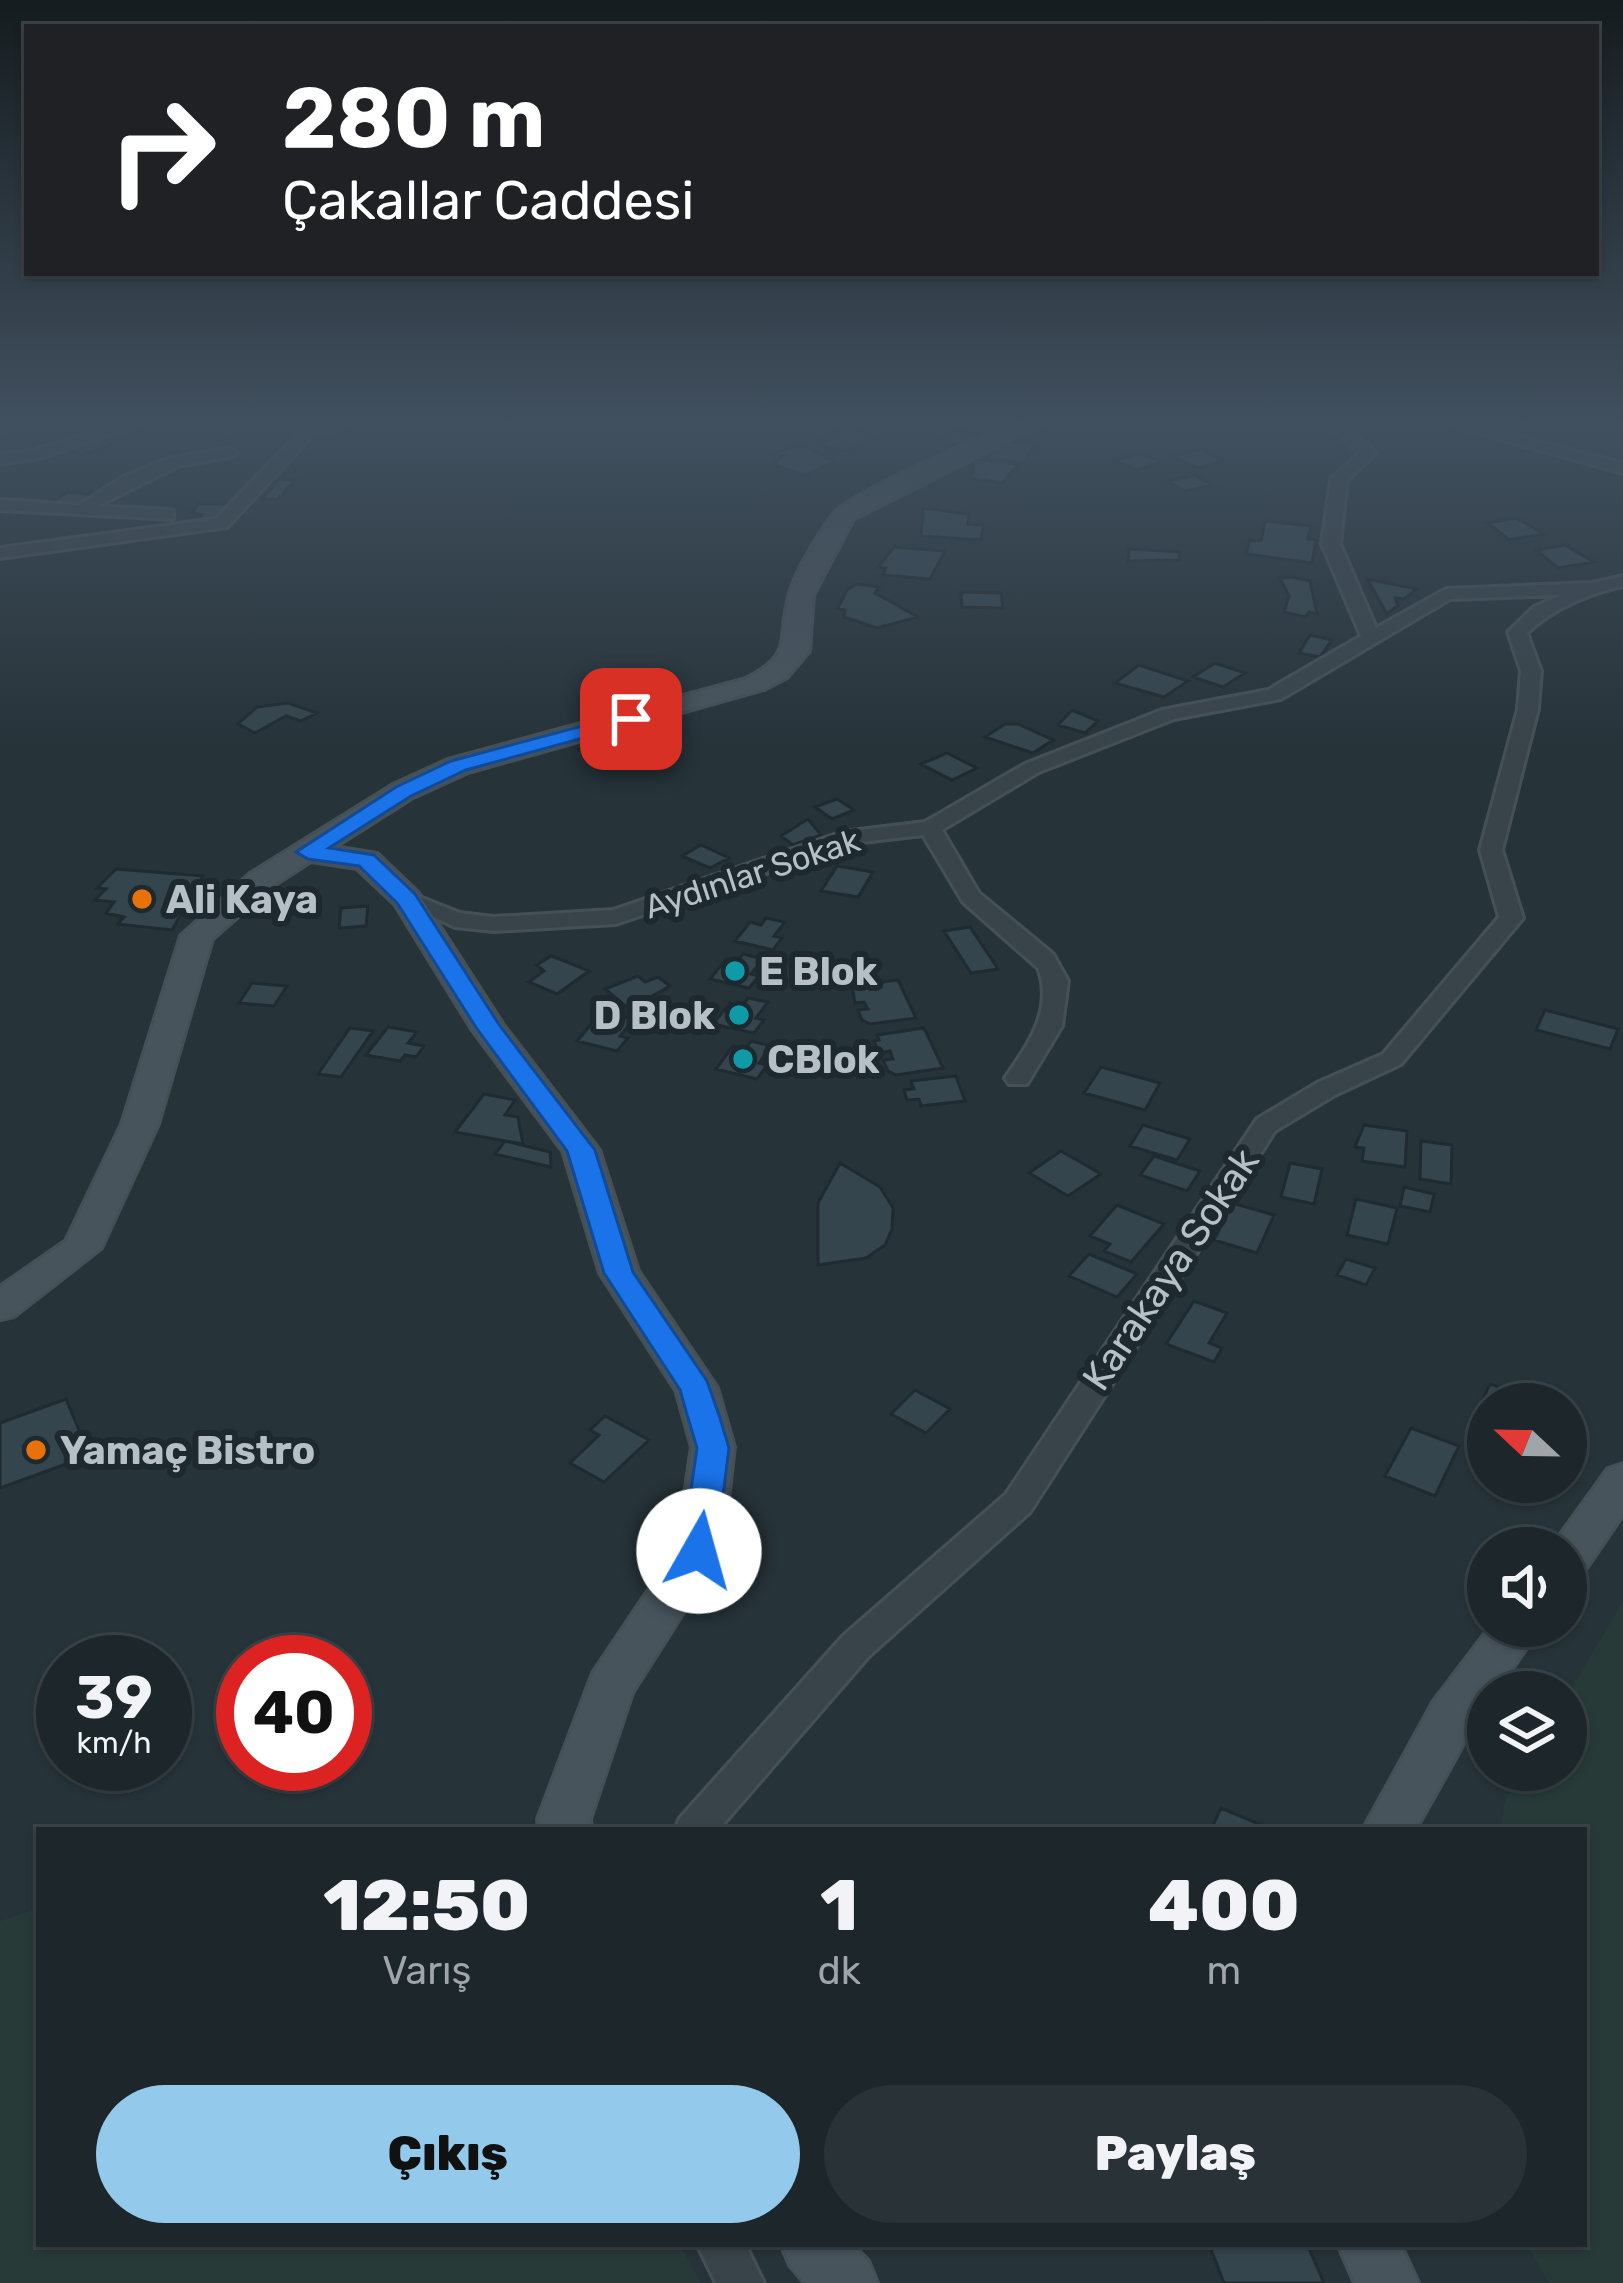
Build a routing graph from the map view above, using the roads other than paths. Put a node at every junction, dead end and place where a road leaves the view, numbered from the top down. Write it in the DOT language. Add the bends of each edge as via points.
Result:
graph roads {
  1 [pos="158,532"];
  2 [pos="834,532"];
  3 [pos="1332,532"];
  4 [pos="0,553"];
  5 [pos="1623,581"];
  6 [pos="1592,587"];
  7 [pos="1372,641"];
  8 [pos="929,828"];
  9 [pos="308,852"];
  10 [pos="406,899"];
  11 [pos="1018,1078"];
  12 [pos="0,1306"];
  13 [pos="1623,1480"];
  14 [pos="1587,1532"];
  15 [pos="1502,1647"];
  16 [pos="565,1827"];
  17 [pos="697,1827"];
  18 [pos="1391,1827"];
  19 [pos="722,2247"];
  20 [pos="814,2247"];
  21 [pos="1369,2247"];
  22 [pos="741,2283"];
  23 [pos="846,2283"];
  24 [pos="1387,2283"];
  1 -- 4 [label="street"];
  2 -- 9 [label="street" via="800,595 796,651 778,672 458,766"];
  3 -- 7 [label="street"];
  5 -- 6 [label="street, Aydınlar Sokak"];
  6 -- 7 [label="street, Aydınlar Sokak" via="1446,594"];
  6 -- 17 [label="street, Karakaya Sokak" via="1540,611 1517,632 1531,671 1528,709 1491,850 1511,918 1392,1059 1267,1125 1018,1502 856,1646"];
  7 -- 8 [label="street, Aydınlar Sokak" via="1274,695 1169,714 1032,768"];
  8 -- 10 [label="street, Aydınlar Sokak" via="851,837 616,917 494,924 455,920"];
  8 -- 11 [label="street" via="979,906 1049,966 1049,1033"];
  9 -- 10 [label="street" via="366,860"];
  9 -- 12 [label="street" via="261,880 197,936 140,1124 82,1248"];
  10 -- 16 [label="street" via="489,1029 581,1150 619,1273 696,1388 713,1448 699,1551 610,1688"];
  13 -- 14 [label="street"];
  15 -- 18 [label="street" via="1451,1715"];
  19 -- 22 [label="street"];
  20 -- 23 [label="street"];
  21 -- 24 [label="street"];
}
